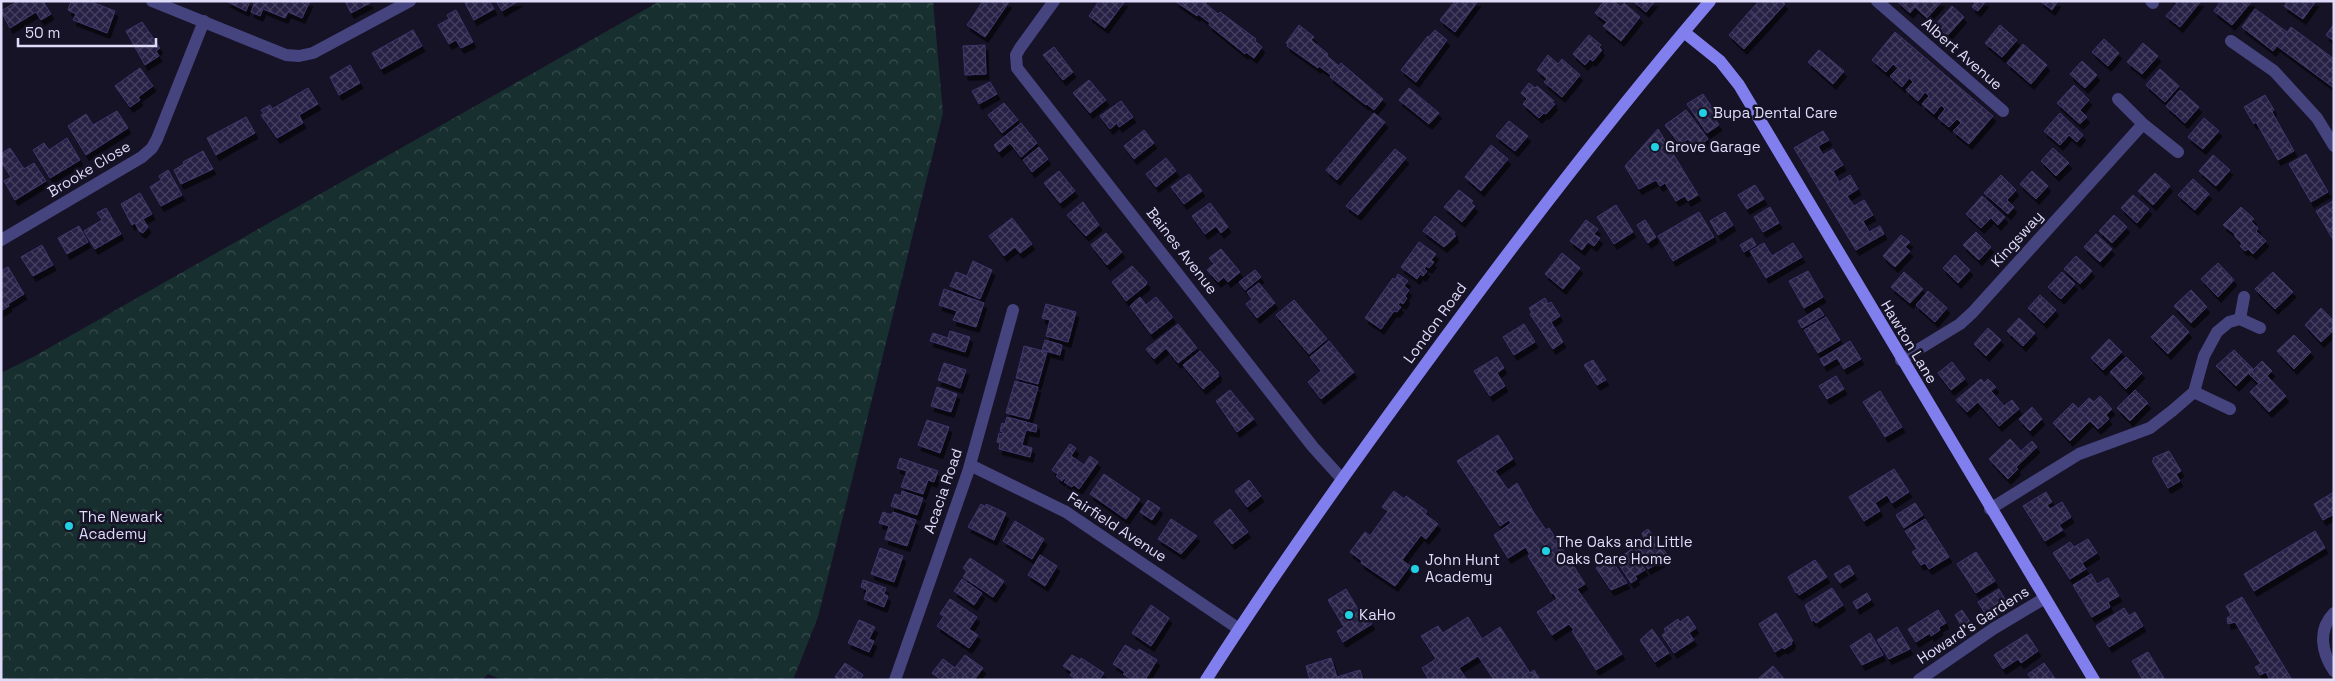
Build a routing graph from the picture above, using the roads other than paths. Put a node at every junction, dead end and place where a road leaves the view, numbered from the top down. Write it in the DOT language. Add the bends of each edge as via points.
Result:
graph roads {
  1 [pos="152,1"];
  2 [pos="410,1"];
  3 [pos="1054,1"];
  4 [pos="1710,1"];
  5 [pos="1877,1"];
  6 [pos="172,5"];
  7 [pos="204,20"];
  8 [pos="1684,32"];
  9 [pos="2231,41"];
  10 [pos="2118,99"];
  11 [pos="2003,111"];
  12 [pos="2143,124"];
  13 [pos="2334,146"];
  14 [pos="2178,152"];
  15 [pos="1,240"];
  16 [pos="2244,297"];
  17 [pos="1013,310"];
  18 [pos="2240,319"];
  19 [pos="2260,328"];
  20 [pos="1901,360"];
  21 [pos="2194,392"];
  22 [pos="2230,409"];
  23 [pos="970,466"];
  24 [pos="1342,479"];
  25 [pos="1990,509"];
  26 [pos="2045,598"];
  27 [pos="2334,614"];
  28 [pos="1239,629"];
  29 [pos="2334,671"];
  30 [pos="895,680"];
  31 [pos="1206,680"];
  32 [pos="1919,680"];
  33 [pos="2094,680"];
  1 -- 6 [label="street"];
  2 -- 7 [label="street" via="313,53 299,56 274,51"];
  3 -- 24 [label="street, Baines Avenue" via="1016,55 1015,62 1021,74 1313,447"];
  4 -- 8 [label="main road, London Road"];
  5 -- 11 [label="street, Albert Avenue"];
  6 -- 7 [label="street"];
  7 -- 15 [label="street, Brooke Close" via="152,148"];
  8 -- 20 [label="main road, Hawton Lane" via="1720,61 1739,85"];
  8 -- 24 [label="main road, London Road" via="1524,230"];
  9 -- 13 [label="street" via="2274,71 2317,118"];
  10 -- 12 [label="street"];
  12 -- 14 [label="street"];
  12 -- 20 [label="street, Kingsway" via="1973,312 1952,330"];
  16 -- 18 [label="street"];
  17 -- 23 [label="street, Acacia Road"];
  18 -- 19 [label="street"];
  18 -- 21 [label="street" via="2229,322 2217,332 2204,356"];
  20 -- 25 [label="main road, Hawton Lane"];
  21 -- 22 [label="street"];
  21 -- 25 [label="street" via="2150,428 2079,454"];
  23 -- 28 [label="street, Fairfield Avenue" via="1066,512"];
  23 -- 30 [label="street, Acacia Road"];
  24 -- 28 [label="main road, London Road"];
  25 -- 26 [label="main road, Hawton Lane"];
  26 -- 32 [label="street, Howard's Gardens"];
  26 -- 33 [label="main road, Hawton Lane"];
  27 -- 29 [label="street" via="2328,620 2322,637 2326,656"];
  28 -- 31 [label="main road, London Road"];
}
